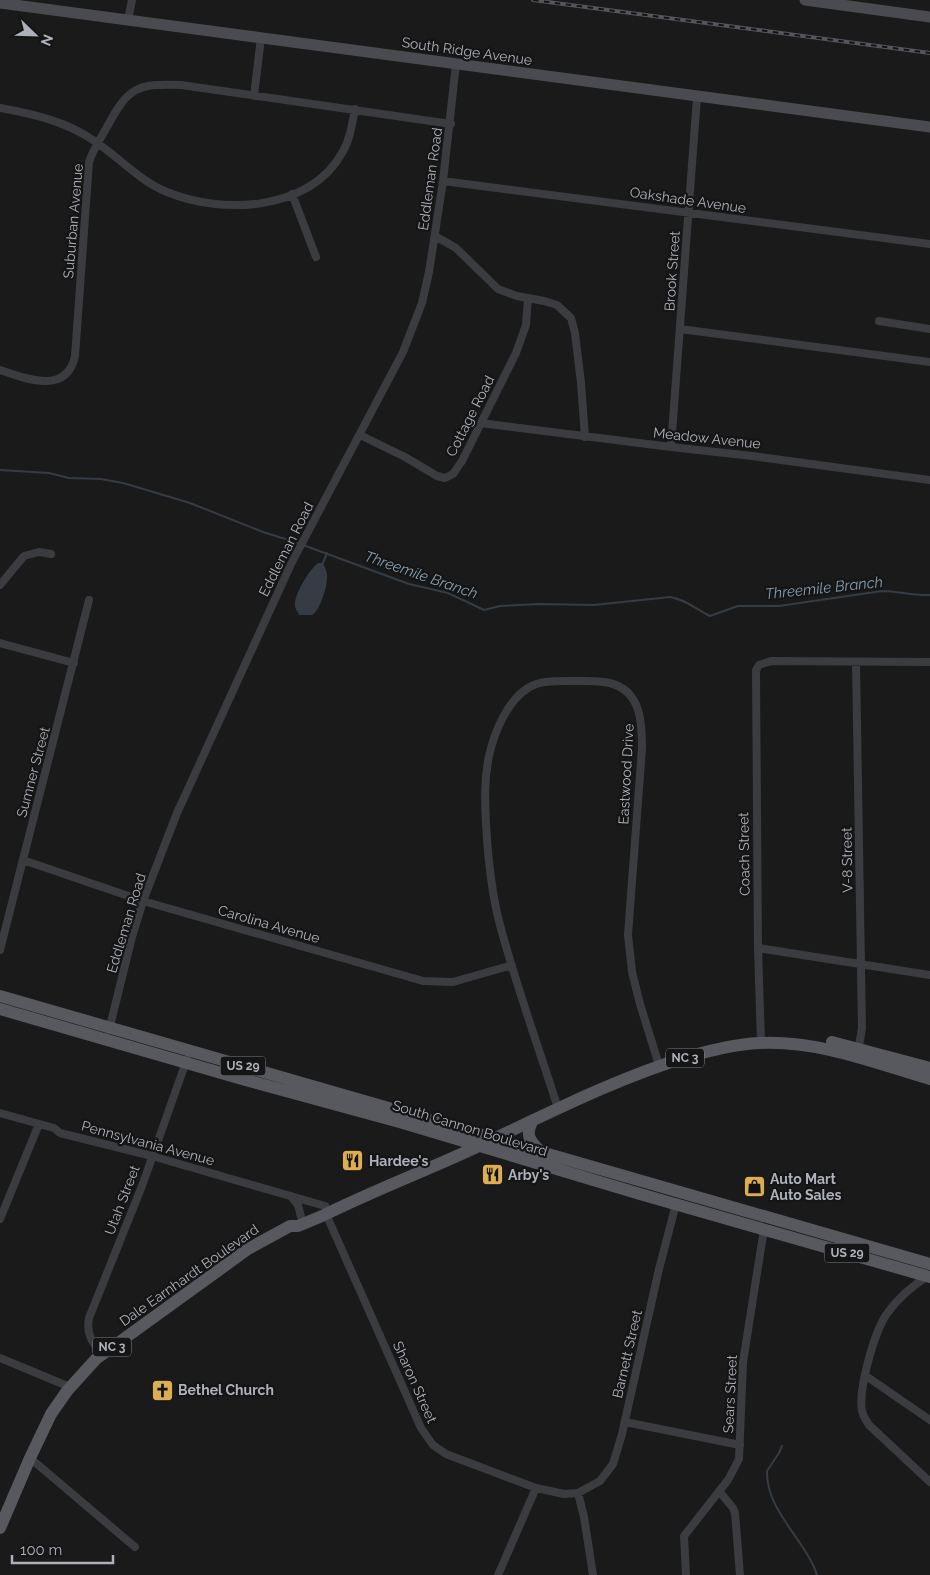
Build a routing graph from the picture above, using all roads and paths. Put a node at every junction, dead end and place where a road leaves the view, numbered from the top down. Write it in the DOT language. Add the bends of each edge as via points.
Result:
graph roads {
  1 [pos="132,0"];
  2 [pos="805,0"];
  3 [pos="0,3"];
  4 [pos="850,3"];
  5 [pos="930,17"];
  6 [pos="128,20"];
  7 [pos="261,38"];
  8 [pos="456,64"];
  9 [pos="254,96"];
  10 [pos="697,97"];
  11 [pos="0,108"];
  12 [pos="355,109"];
  13 [pos="451,124"];
  14 [pos="930,127"];
  15 [pos="98,144"];
  16 [pos="443,181"];
  17 [pos="292,194"];
  18 [pos="688,213"];
  19 [pos="435,236"];
  20 [pos="930,244"];
  21 [pos="316,257"];
  22 [pos="528,298"];
  23 [pos="879,321"];
  24 [pos="680,329"];
  25 [pos="930,329"];
  26 [pos="930,362"];
  27 [pos="0,370"];
  28 [pos="481,423"];
  29 [pos="360,435"];
  30 [pos="585,437"];
  31 [pos="672,448"];
  32 [pos="930,480"];
  33 [pos="51,554"];
  34 [pos="0,586"];
  35 [pos="89,600"];
  36 [pos="0,643"];
  37 [pos="856,662"];
  38 [pos="930,662"];
  39 [pos="74,663"];
  40 [pos="23,860"];
  41 [pos="143,901"];
  42 [pos="758,948"];
  43 [pos="0,950"];
  44 [pos="861,964"];
  45 [pos="512,965"];
  46 [pos="930,975"];
  47 [pos="0,996"];
  48 [pos="0,1009"];
  49 [pos="108,1033"];
  50 [pos="761,1039"];
  51 [pos="858,1053"];
  52 [pos="188,1056"];
  53 [pos="658,1062"];
  54 [pos="930,1068"];
  55 [pos="930,1079"];
  56 [pos="556,1102"];
  57 [pos="0,1113"];
  58 [pos="533,1120"];
  59 [pos="38,1124"];
  60 [pos="482,1140"];
  61 [pos="540,1151"];
  62 [pos="152,1156"];
  63 [pos="291,1196"];
  64 [pos="676,1204"];
  65 [pos="724,1204"];
  66 [pos="326,1210"];
  67 [pos="301,1217"];
  68 [pos="0,1219"];
  69 [pos="290,1226"];
  70 [pos="764,1230"];
  71 [pos="930,1273"];
  72 [pos="102,1355"];
  73 [pos="0,1358"];
  74 [pos="866,1376"];
  75 [pos="70,1387"];
  76 [pos="930,1420"];
  77 [pos="625,1422"];
  78 [pos="740,1445"];
  79 [pos="30,1458"];
  80 [pos="930,1482"];
  81 [pos="536,1488"];
  82 [pos="719,1491"];
  83 [pos="578,1493"];
  84 [pos="0,1528"];
  85 [pos="135,1547"];
  86 [pos="498,1575"];
  87 [pos="592,1575"];
  88 [pos="686,1575"];
  89 [pos="740,1575"];
  1 -- 6 [label="street"];
  2 -- 4 [label="street"];
  3 -- 6 [label="street, South Ridge Avenue"];
  4 -- 5 [label="street"];
  6 -- 7 [label="street, South Ridge Avenue"];
  7 -- 8 [label="street, South Ridge Avenue"];
  7 -- 9 [label="street"];
  8 -- 10 [label="street, South Ridge Avenue"];
  8 -- 13 [label="street, Eddleman Road"];
  9 -- 12 [label="street, Suburban Avenue"];
  9 -- 15 [label="street, Suburban Avenue" via="181,85 157,84 138,88 124,100"];
  10 -- 14 [label="street, South Ridge Avenue"];
  10 -- 18 [label="street, Brook Street"];
  11 -- 15 [label="street" via="47,118"];
  12 -- 13 [label="street, Suburban Avenue"];
  12 -- 17 [label="street" via="346,145 327,174"];
  13 -- 16 [label="street, Eddleman Road"];
  15 -- 17 [label="street" via="152,186 191,200 242,206"];
  15 -- 27 [label="street, Suburban Avenue" via="88,170 72,370 60,379 47,380"];
  16 -- 18 [label="street, Oakshade Avenue"];
  16 -- 19 [label="street, Eddleman Road"];
  17 -- 21 [label="street"];
  18 -- 20 [label="street, Oakshade Avenue"];
  18 -- 24 [label="street, Brook Street"];
  19 -- 22 [label="street" via="456,248 498,289"];
  19 -- 29 [label="street, Eddleman Road" via="418,316"];
  22 -- 28 [label="street, Cottage Road" via="526,325 516,353"];
  22 -- 30 [label="street" via="557,305 572,318"];
  23 -- 25 [label="street"];
  24 -- 26 [label="street"];
  24 -- 31 [label="street, Brook Street"];
  28 -- 29 [label="street, Cottage Road" via="458,468 445,478 432,475"];
  28 -- 30 [label="street, Meadow Avenue"];
  29 -- 41 [label="street, Eddleman Road" via="291,564 177,813"];
  30 -- 31 [label="street, Meadow Avenue"];
  31 -- 32 [label="street, Meadow Avenue"];
  33 -- 34 [label="street" via="39,552 24,556"];
  35 -- 39 [label="street, Sumner Street"];
  36 -- 39 [label="street"];
  37 -- 38 [label="street"];
  37 -- 42 [label="street, Coach Street" via="771,661 759,665 756,670"];
  37 -- 44 [label="street, V-8 Street"];
  39 -- 40 [label="street, Sumner Street"];
  40 -- 41 [label="street, Carolina Avenue"];
  40 -- 43 [label="street, Sumner Street"];
  41 -- 45 [label="street, Carolina Avenue" via="423,981 453,982"];
  41 -- 49 [label="street, Eddleman Road"];
  42 -- 44 [label="street"];
  42 -- 50 [label="street, Coach Street"];
  44 -- 46 [label="street"];
  44 -- 51 [label="street, V-8 Street" via="862,1028"];
  45 -- 53 [label="street, Eastwood Drive" via="499,924 487,841 486,778 498,731 512,703 532,685 558,681 614,684 635,702 642,725 628,935 632,972"];
  45 -- 56 [label="street, Eastwood Drive"];
  47 -- 49 [label="main road, South Cannon Boulevard / US 29"];
  48 -- 49 [label="main road, South Cannon Boulevard / US 29"];
  49 -- 52 [label="main road, South Cannon Boulevard / US 29"];
  50 -- 51 [label="main road, Dale Earnhardt Boulevard / NC 3"];
  50 -- 53 [label="main road, Dale Earnhardt Boulevard / NC 3"];
  51 -- 54 [label="main road, Dale Earnhardt Boulevard / NC 3"];
  51 -- 55 [label="main road, Dale Earnhardt Boulevard / NC 3"];
  52 -- 60 [label="main road, South Cannon Boulevard / US 29"];
  52 -- 60 [label="main road, South Cannon Boulevard / US 29"];
  52 -- 62 [label="street, Utah Street"];
  53 -- 56 [label="main road, Dale Earnhardt Boulevard / NC 3" via="612,1076"];
  53 -- 58 [label="main road, Dale Earnhardt Boulevard / NC 3"];
  56 -- 60 [label="main road, Dale Earnhardt Boulevard / NC 3"];
  57 -- 59 [label="street, Pennsylvania Avenue"];
  58 -- 60 [label="main road, Dale Earnhardt Boulevard / NC 3"];
  58 -- 61 [label="main road" via="528,1135"];
  59 -- 62 [label="street, Pennsylvania Avenue"];
  59 -- 68 [label="street"];
  60 -- 61 [label="main road, South Cannon Boulevard / US 29"];
  60 -- 64 [label="main road, South Cannon Boulevard / US 29"];
  60 -- 66 [label="main road, Dale Earnhardt Boulevard / NC 3"];
  61 -- 65 [label="main road, South Cannon Boulevard / US 29"];
  62 -- 63 [label="street, Pennsylvania Avenue"];
  62 -- 72 [label="street, Utah Street" via="89,1318 90,1339"];
  63 -- 66 [label="street, Pennsylvania Avenue"];
  63 -- 67 [label="street"];
  64 -- 65 [label="main road, US 29" via="688,1201"];
  64 -- 70 [label="main road, South Cannon Boulevard / US 29"];
  64 -- 77 [label="street, Barnett Street"];
  65 -- 71 [label="main road, South Cannon Boulevard / US 29"];
  66 -- 67 [label="main road, Dale Earnhardt Boulevard / NC 3"];
  66 -- 69 [label="main road, Dale Earnhardt Boulevard / NC 3" via="298,1226"];
  66 -- 81 [label="street, Sharon Street" via="428,1440 446,1454"];
  67 -- 69 [label="main road, Dale Earnhardt Boulevard / NC 3"];
  69 -- 72 [label="main road, Dale Earnhardt Boulevard / NC 3" via="248,1249"];
  70 -- 71 [label="main road, South Cannon Boulevard / US 29"];
  70 -- 78 [label="street, Sears Street" via="743,1362"];
  71 -- 74 [label="street" via="914,1285 886,1316 874,1341"];
  72 -- 75 [label="main road, Dale Earnhardt Boulevard / NC 3"];
  73 -- 75 [label="street"];
  74 -- 76 [label="street"];
  74 -- 80 [label="street" via="862,1405 864,1418"];
  75 -- 79 [label="main road, Dale Earnhardt Boulevard / NC 3"];
  77 -- 78 [label="street, Sears Street"];
  77 -- 83 [label="street, Barnett Street" via="607,1474"];
  78 -- 82 [label="street" via="737,1464"];
  79 -- 84 [label="main road, Dale Earnhardt Boulevard / NC 3"];
  79 -- 85 [label="street"];
  81 -- 83 [label="street, Sharon Street" via="564,1494"];
  81 -- 86 [label="street"];
  82 -- 88 [label="street" via="684,1536"];
  82 -- 89 [label="street" via="735,1513"];
  83 -- 87 [label="street"];
}
